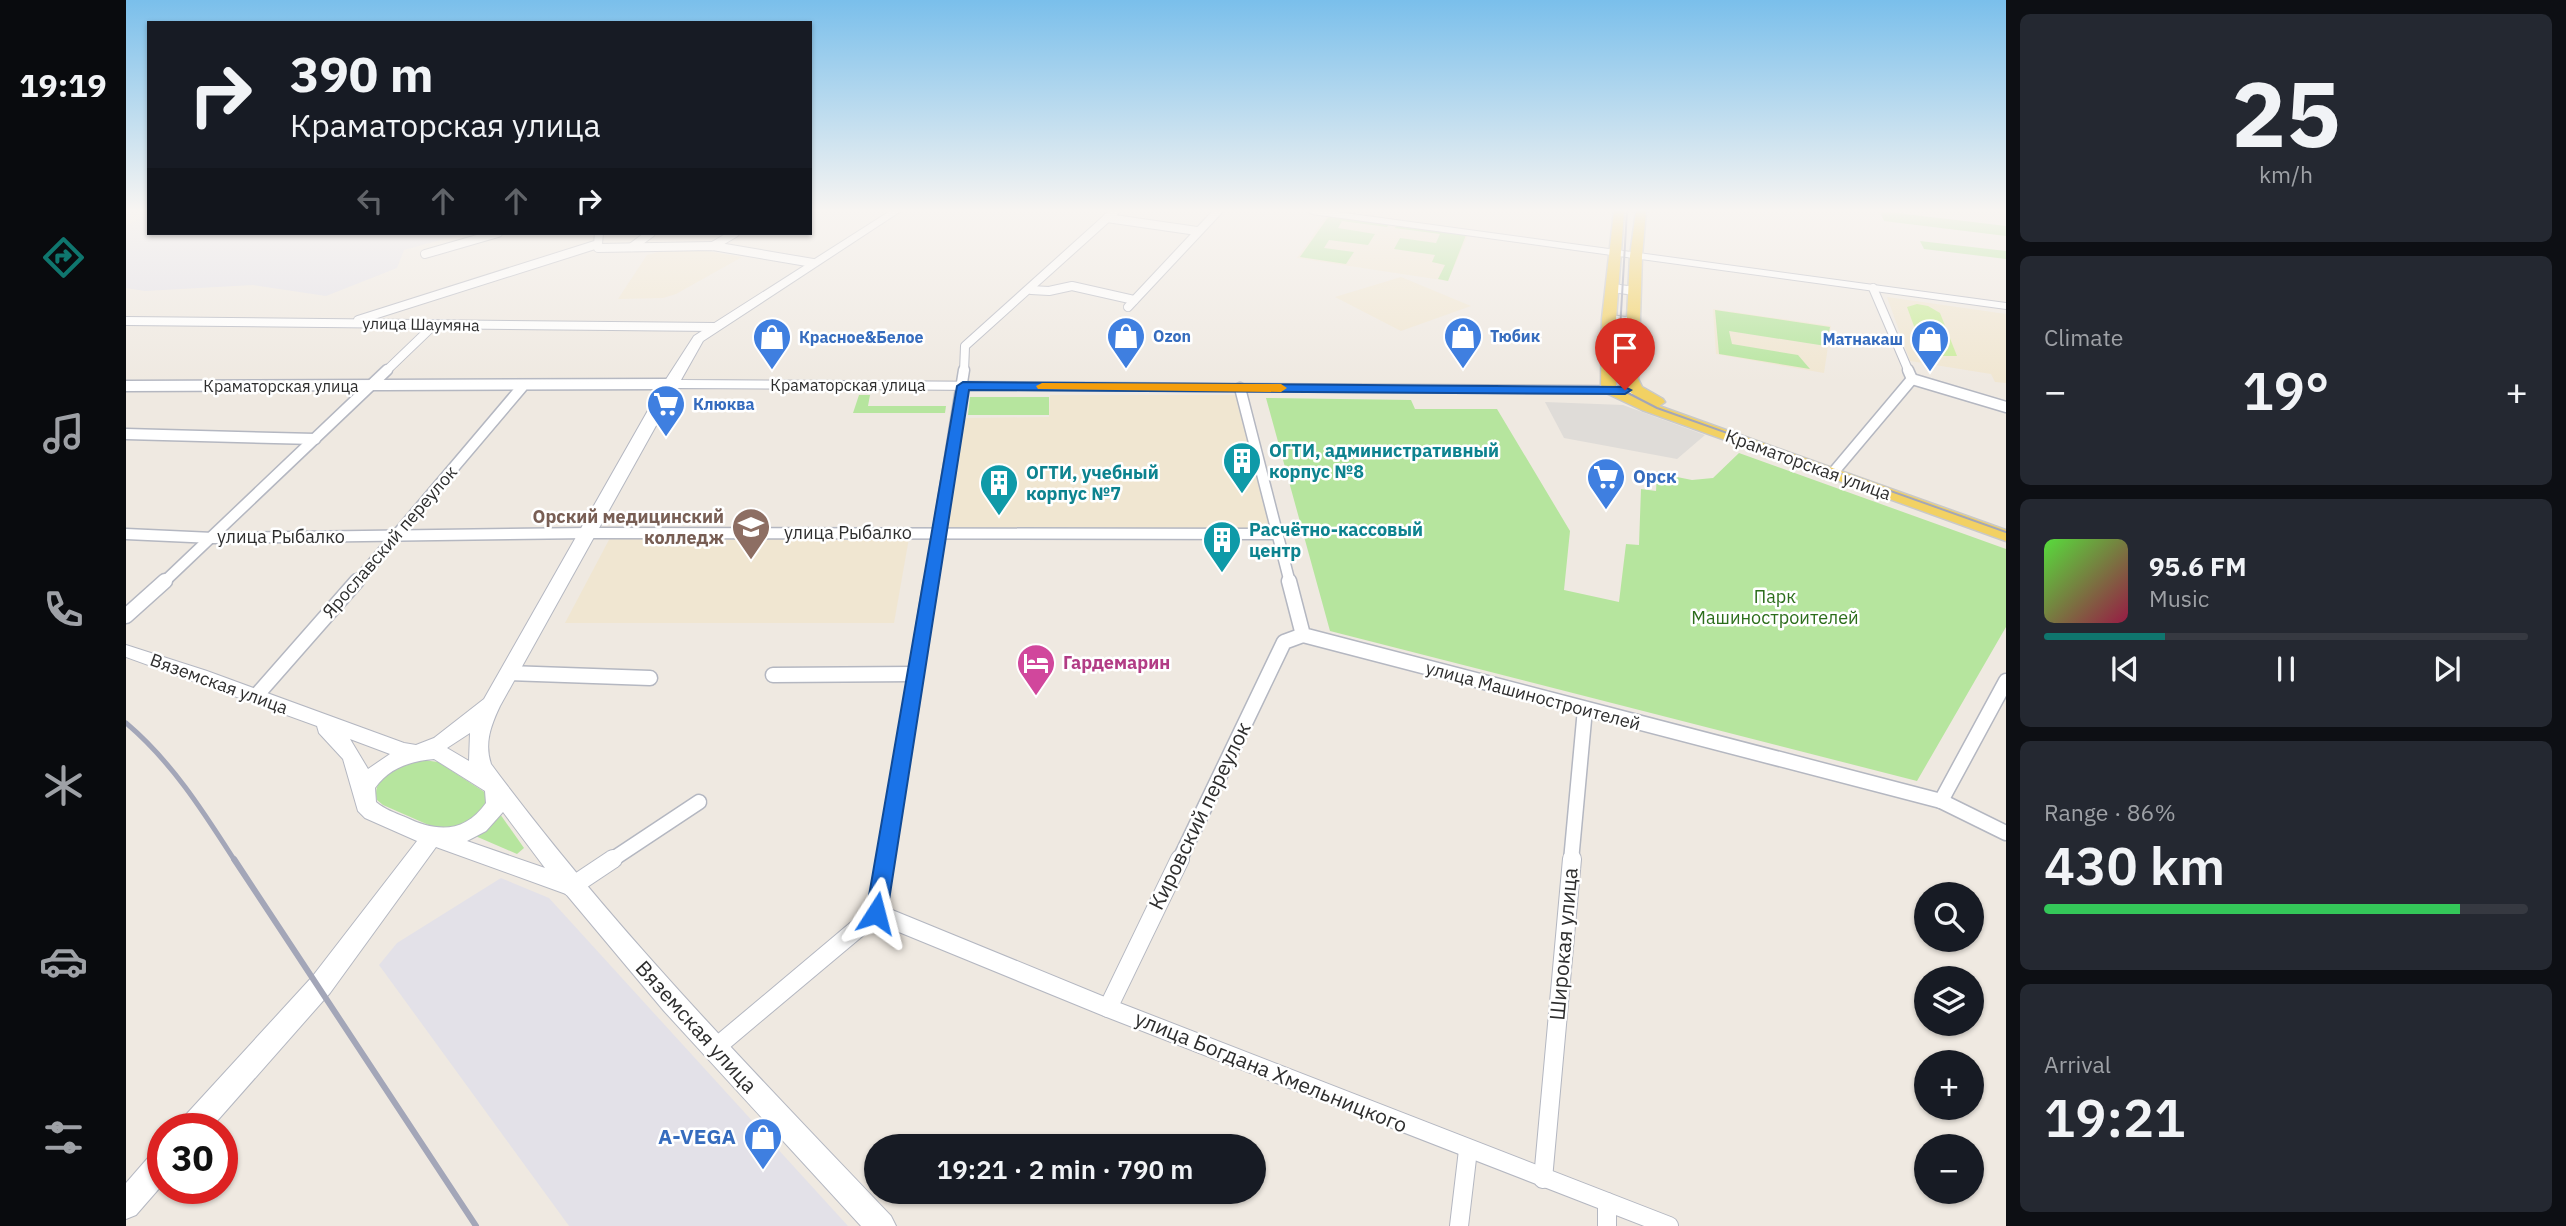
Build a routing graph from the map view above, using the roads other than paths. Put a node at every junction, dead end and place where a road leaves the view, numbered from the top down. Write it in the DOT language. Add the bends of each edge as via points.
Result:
graph roads {
  1 [pos="521,268"];
  2 [pos="806,268"];
  3 [pos="1054,268"];
  4 [pos="1163,268"];
  5 [pos="1613,268"];
  6 [pos="1636,268"];
  7 [pos="1726,268"];
  8 [pos="1612,288"];
  9 [pos="1873,288"];
  10 [pos="1031,290"];
  11 [pos="1635,291"];
  12 [pos="1131,303"];
  13 [pos="2006,306"];
  14 [pos="126,321"];
  15 [pos="1609,321"];
  16 [pos="348,323"];
  17 [pos="435,324"];
  18 [pos="1634,324"];
  19 [pos="715,327"];
  20 [pos="1912,379"];
  21 [pos="670,384"];
  22 [pos="126,386"];
  23 [pos="963,386"];
  24 [pos="369,387"];
  25 [pos="522,387"];
  26 [pos="1240,388"];
  27 [pos="1611,390"];
  28 [pos="1636,390"];
  29 [pos="2006,407"];
  30 [pos="1693,419"];
  31 [pos="126,434"];
  32 [pos="315,439"];
  33 [pos="1836,470"];
  34 [pos="2006,524"];
  35 [pos="588,533"];
  36 [pos="126,534"];
  37 [pos="938,534"];
  38 [pos="1276,534"];
  39 [pos="397,536"];
  40 [pos="2006,536"];
  41 [pos="213,538"];
  42 [pos="126,616"];
  43 [pos="1303,635"];
  44 [pos="126,651"];
  45 [pos="508,673"];
  46 [pos="916,674"];
  47 [pos="773,675"];
  48 [pos="650,678"];
  49 [pos="2006,681"];
  50 [pos="256,696"];
  51 [pos="1585,709"];
  52 [pos="312,717"];
  53 [pos="418,753"];
  54 [pos="495,787"];
  55 [pos="363,796"];
  56 [pos="1941,801"];
  57 [pos="699,802"];
  58 [pos="2006,833"];
  59 [pos="432,837"];
  60 [pos="571,887"];
  61 [pos="876,913"];
  62 [pos="1108,1008"];
  63 [pos="714,1049"];
  64 [pos="206,1113"];
  65 [pos="1468,1150"];
  66 [pos="1543,1179"];
  67 [pos="147,1181"];
  68 [pos="1607,1202"];
  69 [pos="126,1205"];
  70 [pos="881,1226"];
  71 [pos="1459,1226"];
  72 [pos="1607,1226"];
  73 [pos="1669,1226"];
  1 -- 16 [label="street"];
  2 -- 19 [label="main road"];
  3 -- 10 [label="street"];
  4 -- 12 [label="street"];
  5 -- 8 [label="main road"];
  6 -- 11 [label="main road"];
  7 -- 9 [label="street"];
  8 -- 11 [label="street"];
  8 -- 15 [label="main road"];
  9 -- 13 [label="street"];
  9 -- 20 [label="street"];
  10 -- 12 [label="street" via="1072,286"];
  10 -- 23 [label="street" via="965,346"];
  11 -- 18 [label="main road"];
  14 -- 16 [label="street, улица Шаумяна"];
  15 -- 18 [label="street"];
  15 -- 27 [label="main road"];
  16 -- 17 [label="street, улица Шаумяна"];
  17 -- 19 [label="street, улица Шаумяна"];
  17 -- 24 [label="street"];
  18 -- 28 [label="main road" via="1632,379"];
  19 -- 21 [label="main road" via="698,339"];
  20 -- 29 [label="street"];
  20 -- 33 [label="street"];
  21 -- 23 [label="main road, Краматорская улица"];
  21 -- 25 [label="street, Краматорская улица"];
  21 -- 35 [label="main road"];
  22 -- 24 [label="street, Краматорская улица"];
  23 -- 26 [label="main road, Краматорская улица"];
  23 -- 37 [label="street"];
  24 -- 25 [label="street, Краматорская улица"];
  24 -- 32 [label="street"];
  25 -- 39 [label="street, Ярославский переулок"];
  26 -- 27 [label="main road, Краматорская улица"];
  26 -- 38 [label="street"];
  27 -- 28 [label="main road, Краматорская улица"];
  27 -- 30 [label="main road, Краматорская улица"];
  28 -- 30 [label="main road, Краматорская улица"];
  30 -- 33 [label="main road, Краматорская улица"];
  31 -- 32 [label="street"];
  32 -- 41 [label="street"];
  33 -- 34 [label="main road, Краматорская улица"];
  33 -- 40 [label="main road, Краматорская улица"];
  35 -- 37 [label="street, улица Рыбалко"];
  35 -- 39 [label="street, улица Рыбалко"];
  35 -- 45 [label="main road"];
  36 -- 41 [label="street, улица Рыбалко"];
  37 -- 38 [label="street, улица Рыбалко"];
  37 -- 46 [label="street"];
  38 -- 43 [label="street"];
  39 -- 41 [label="street, улица Рыбалко"];
  39 -- 50 [label="street, Ярославский переулок"];
  41 -- 42 [label="street"];
  43 -- 51 [label="street, улица Машиностроителей"];
  43 -- 62 [label="street, Кировский переулок" via="1284,642"];
  44 -- 50 [label="main road, Вяземская улица"];
  45 -- 48 [label="street"];
  45 -- 53 [label="main road" via="471,722"];
  45 -- 54 [label="main road" via="476,750"];
  46 -- 47 [label="street"];
  46 -- 61 [label="street"];
  49 -- 56 [label="street"];
  50 -- 52 [label="main road, Вяземская улица"];
  51 -- 56 [label="street, улица Машиностроителей"];
  51 -- 66 [label="street, Широкая улица"];
  52 -- 53 [label="main road, Вяземская улица"];
  52 -- 55 [label="main road" via="349,749 361,775"];
  53 -- 54 [label="main road" via="445,755"];
  53 -- 55 [label="main road" via="382,768 367,783"];
  54 -- 59 [label="main road" via="497,803 481,823 456,835"];
  54 -- 60 [label="main road, Вяземская улица"];
  55 -- 59 [label="main road" via="373,812"];
  56 -- 58 [label="street, улица Машиностроителей"];
  57 -- 60 [label="street"];
  59 -- 60 [label="main road"];
  59 -- 64 [label="main road" via="321,985"];
  60 -- 63 [label="main road, Вяземская улица"];
  61 -- 62 [label="street, улица Богдана Хмельницкого"];
  61 -- 63 [label="street"];
  62 -- 65 [label="street, улица Богдана Хмельницкого"];
  63 -- 70 [label="main road, Вяземская улица"];
  65 -- 66 [label="street, улица Богдана Хмельницкого"];
  65 -- 71 [label="street"];
  66 -- 68 [label="street, улица Богдана Хмельницкого"];
  67 -- 69 [label="main road"];
  68 -- 72 [label="street"];
  68 -- 73 [label="street, улица Богдана Хмельницкого"];
}
